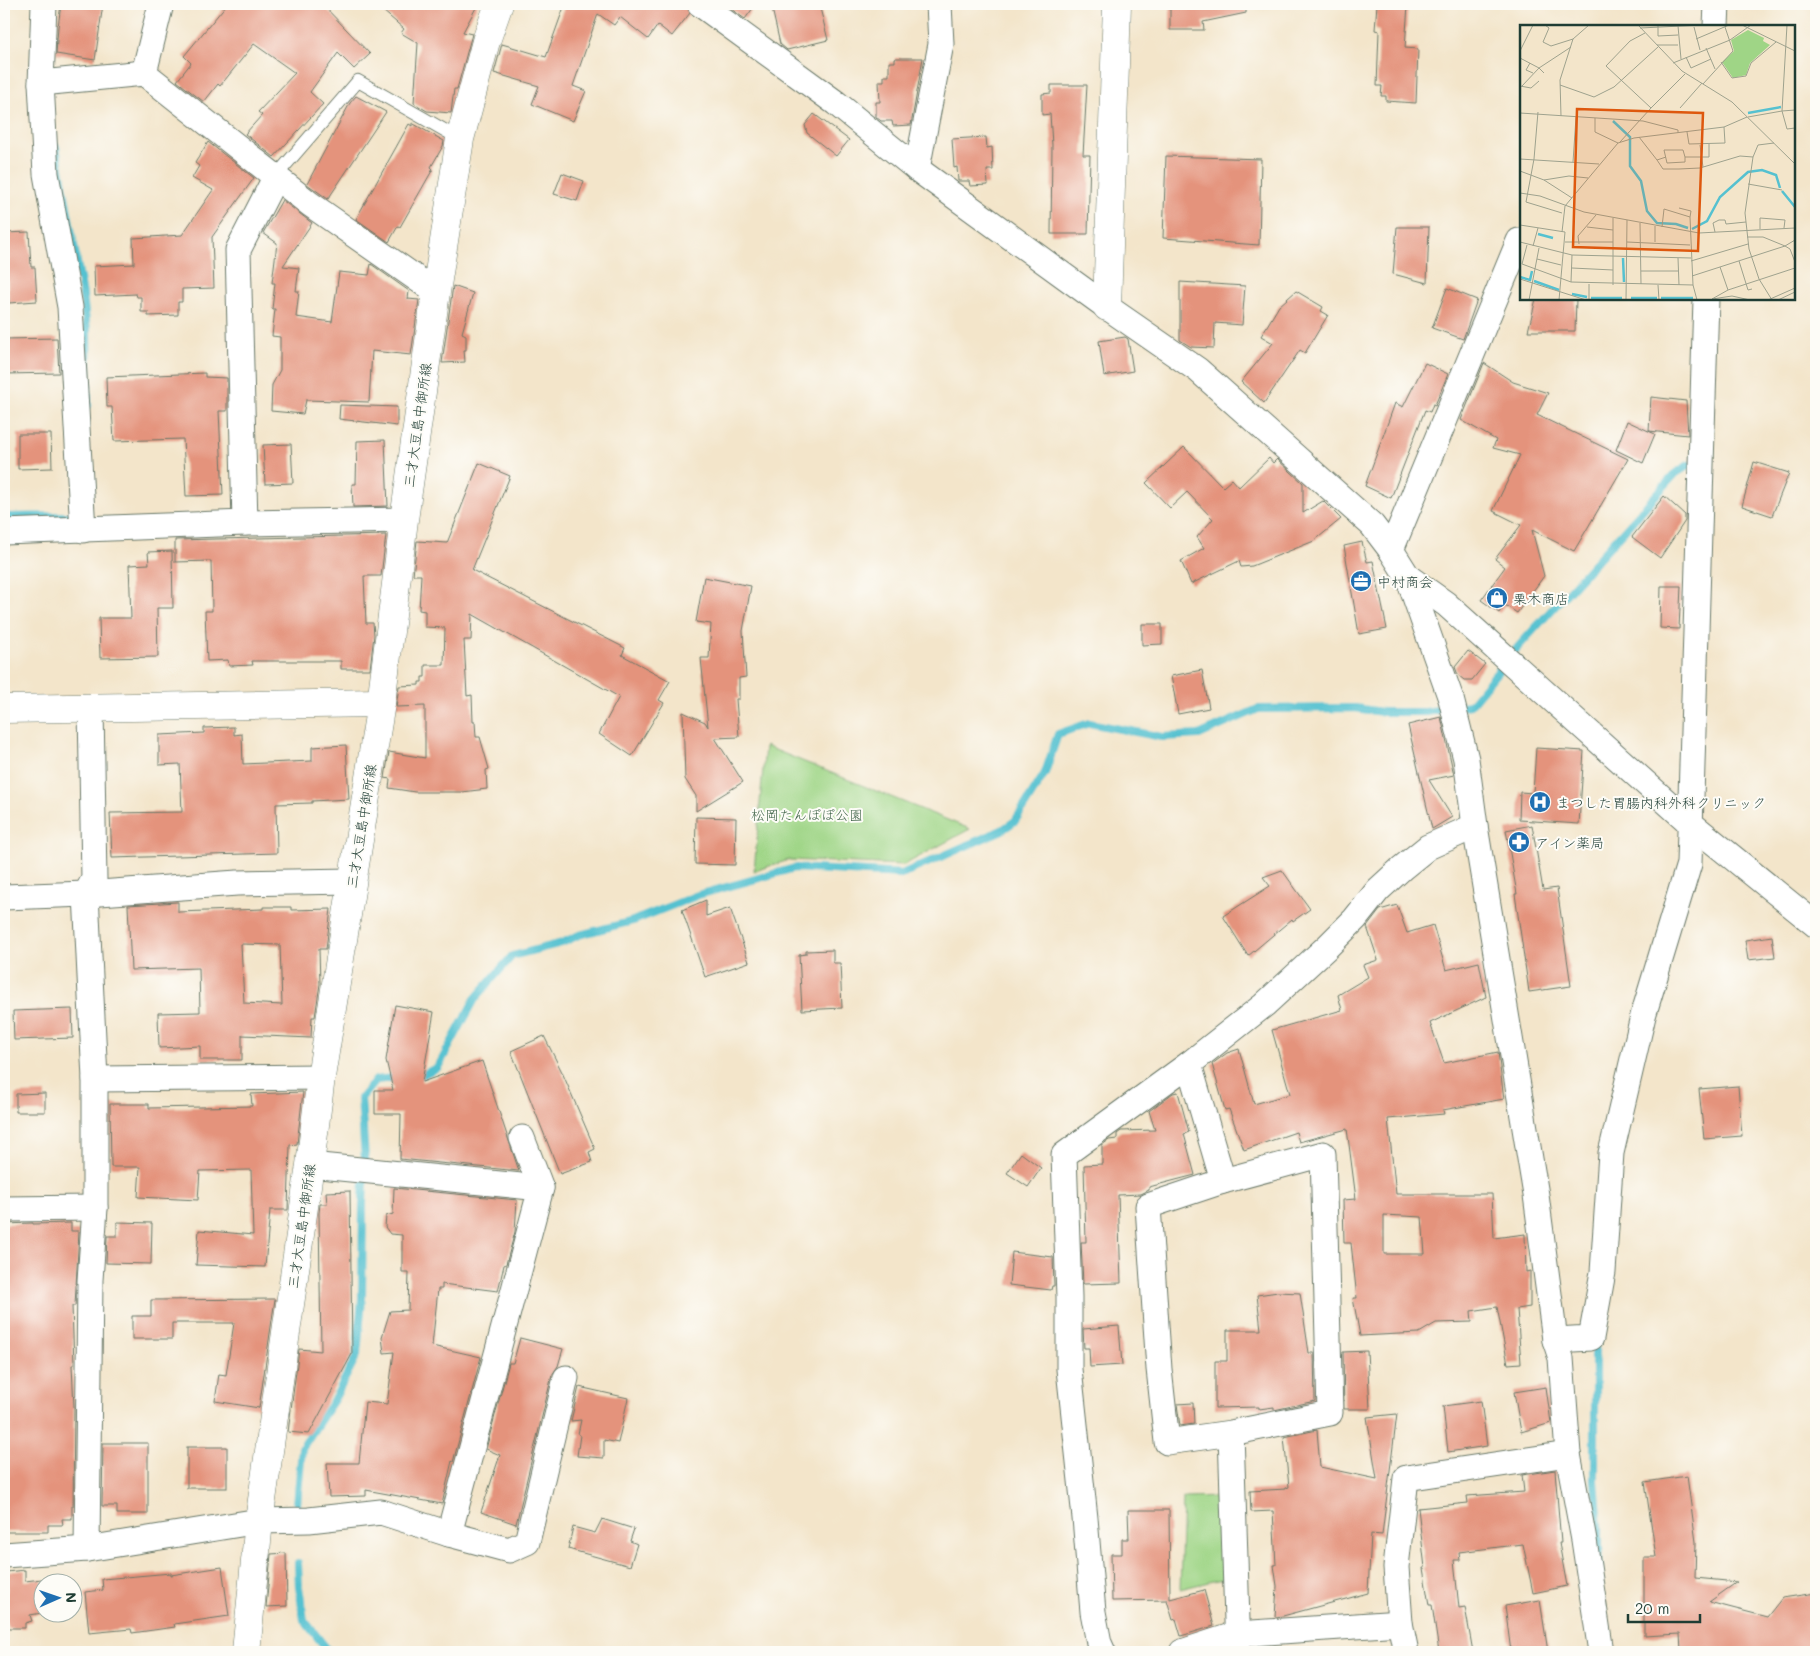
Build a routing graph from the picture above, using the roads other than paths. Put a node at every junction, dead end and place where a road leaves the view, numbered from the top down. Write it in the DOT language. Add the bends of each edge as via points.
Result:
graph roads {
  1 [pos="44,4"];
  2 [pos="161,4"];
  3 [pos="498,4"];
  4 [pos="700,4"];
  5 [pos="939,4"];
  6 [pos="1117,4"];
  7 [pos="1716,4"];
  8 [pos="1716,25"];
  9 [pos="144,73"];
  10 [pos="41,83"];
  11 [pos="460,139"];
  12 [pos="917,168"];
  13 [pos="276,176"];
  14 [pos="1520,241"];
  15 [pos="436,292"];
  16 [pos="1706,300"];
  17 [pos="1107,307"];
  18 [pos="404,520"];
  19 [pos="245,523"];
  20 [pos="83,530"];
  21 [pos="4,532"];
  22 [pos="1391,550"];
  23 [pos="1408,576"];
  24 [pos="381,703"];
  25 [pos="91,708"];
  26 [pos="4,709"];
  27 [pos="1690,823"];
  28 [pos="1475,826"];
  29 [pos="352,881"];
  30 [pos="86,894"];
  31 [pos="4,897"];
  32 [pos="1816,926"];
  33 [pos="1189,1064"];
  34 [pos="321,1077"];
  35 [pos="95,1079"];
  36 [pos="522,1138"];
  37 [pos="310,1165"];
  38 [pos="1224,1181"];
  39 [pos="541,1188"];
  40 [pos="95,1208"];
  41 [pos="4,1209"];
  42 [pos="1555,1340"];
  43 [pos="566,1378"];
  44 [pos="1232,1433"];
  45 [pos="1568,1454"];
  46 [pos="259,1521"];
  47 [pos="449,1534"];
  48 [pos="87,1549"];
  49 [pos="4,1555"];
  50 [pos="1400,1623"];
  51 [pos="1238,1643"];
  52 [pos="246,1652"];
  53 [pos="1103,1652"];
  54 [pos="1182,1652"];
  55 [pos="1406,1652"];
  56 [pos="1601,1652"];
  1 -- 10 [label="street"];
  2 -- 9 [label="street"];
  3 -- 11 [label="main road, 三才大豆島中御所線"];
  4 -- 12 [label="street" via="836,103"];
  5 -- 12 [label="street" via="941,44"];
  6 -- 17 [label="main road"];
  7 -- 8 [label="street"];
  9 -- 10 [label="street"];
  9 -- 13 [label="street"];
  10 -- 20 [label="street" via="46,174 70,307"];
  11 -- 13 [label="lane" via="358,81"];
  11 -- 15 [label="main road, 三才大豆島中御所線"];
  12 -- 17 [label="street"];
  13 -- 15 [label="street" via="310,204"];
  13 -- 19 [label="street" via="238,250"];
  14 -- 22 [label="street"];
  15 -- 18 [label="main road, 三才大豆島中御所線"];
  16 -- 27 [label="street"];
  17 -- 22 [label="street" via="1198,370 1372,525"];
  18 -- 19 [label="street"];
  18 -- 24 [label="main road, 三才大豆島中御所線"];
  19 -- 20 [label="street"];
  20 -- 21 [label="street"];
  22 -- 23 [label="street"];
  23 -- 27 [label="street" via="1446,604"];
  23 -- 28 [label="street" via="1453,706 1466,759"];
  24 -- 25 [label="main road"];
  24 -- 29 [label="main road, 三才大豆島中御所線"];
  25 -- 26 [label="main road"];
  25 -- 30 [label="street" via="94,879"];
  27 -- 32 [label="street"];
  27 -- 42 [label="street" via="1689,864 1643,1016 1611,1153 1603,1272 1591,1338"];
  28 -- 33 [label="street" via="1428,847 1402,868 1320,954 1264,1005"];
  28 -- 42 [label="street" via="1536,1195"];
  29 -- 30 [label="street" via="237,883"];
  29 -- 34 [label="main road, 三才大豆島中御所線"];
  30 -- 31 [label="street"];
  30 -- 35 [label="street"];
  33 -- 38 [label="street"];
  33 -- 53 [label="street" via="1064,1155 1069,1369 1094,1612"];
  34 -- 35 [label="street"];
  34 -- 37 [label="main road, 三才大豆島中御所線"];
  35 -- 40 [label="street"];
  36 -- 39 [label="street"];
  37 -- 39 [label="street"];
  37 -- 46 [label="main road, 三才大豆島中御所線"];
  38 -- 44 [label="street" via="1148,1206 1167,1442"];
  38 -- 44 [label="street" via="1323,1154 1330,1413"];
  39 -- 47 [label="street"];
  40 -- 41 [label="street"];
  40 -- 48 [label="street" via="90,1280"];
  42 -- 45 [label="street" via="1562,1358"];
  43 -- 47 [label="street" via="527,1542 509,1550"];
  44 -- 51 [label="street"];
  45 -- 50 [label="street" via="1406,1478 1396,1567"];
  45 -- 56 [label="street"];
  46 -- 47 [label="street" via="309,1520 381,1512"];
  46 -- 48 [label="street"];
  46 -- 52 [label="main road, 三才大豆島中御所線"];
  48 -- 49 [label="street"];
  50 -- 51 [label="street"];
  50 -- 55 [label="street"];
  51 -- 54 [label="street"];
}
